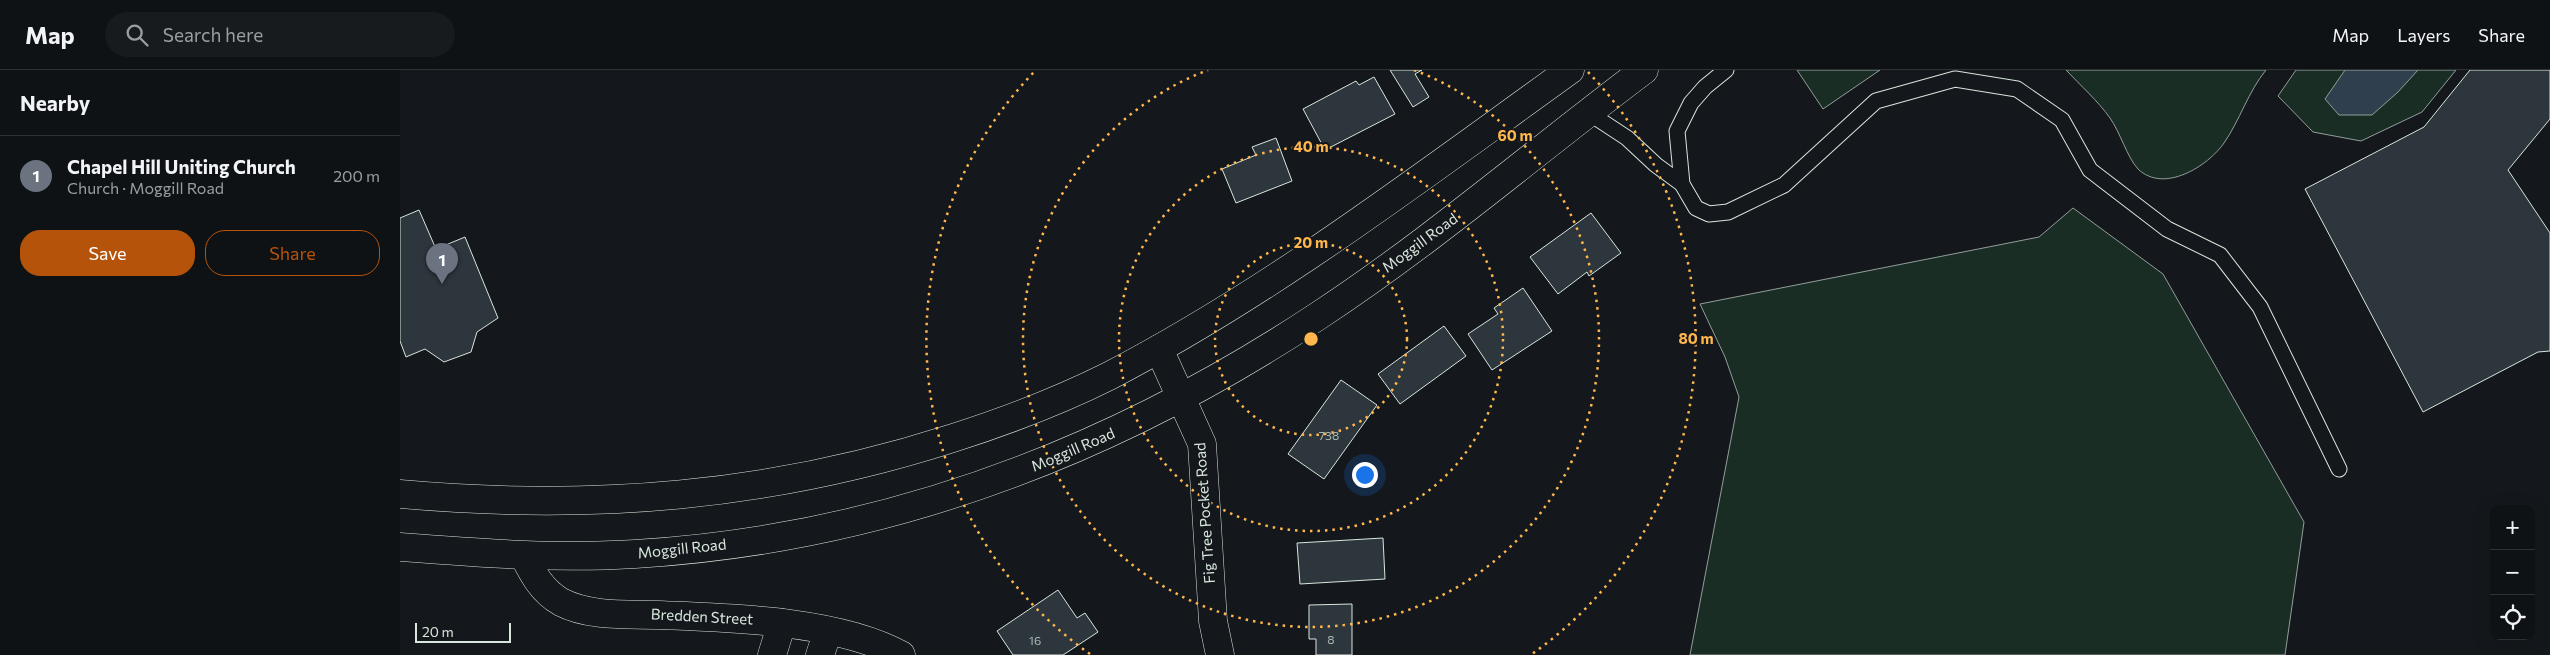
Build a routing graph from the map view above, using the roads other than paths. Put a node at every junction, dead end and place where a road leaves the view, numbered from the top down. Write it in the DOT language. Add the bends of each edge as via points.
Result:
graph roads {
  1 [pos="1570,70"];
  2 [pos="1644,70"];
  3 [pos="1726,70"];
  4 [pos="1589,113"];
  5 [pos="1682,184"];
  6 [pos="1159,349"];
  7 [pos="1183,398"];
  8 [pos="2338,469"];
  9 [pos="400,494"];
  10 [pos="400,547"];
  11 [pos="524,556"];
  12 [pos="782,623"];
  13 [pos="824,643"];
  14 [pos="772,655"];
  15 [pos="901,655"];
  16 [pos="1220,655"];
  1 -- 6 [label="main road" via="1358,221"];
  2 -- 4 [label="main road, Moggill Road"];
  3 -- 5 [label="lane" via="1705,87 1681,119 1677,131"];
  4 -- 5 [label="lane" via="1627,138"];
  4 -- 7 [label="main road, Moggill Road" via="1382,271 1261,352"];
  5 -- 8 [label="lane" via="1693,204 1703,212 1728,212 1784,185 1876,101 1955,79 2017,89 2062,120 2090,170 2167,229 2220,255 2260,307"];
  6 -- 7 [label="main road, Fig Tree Pocket Road"];
  6 -- 9 [label="main road" via="1047,404 984,428 906,452 778,482 656,498 604,501"];
  7 -- 11 [label="main road, Moggill Road" via="1122,429 1022,471 878,515 799,533 688,550"];
  7 -- 16 [label="main road, Fig Tree Pocket Road" via="1204,454 1212,612"];
  10 -- 11 [label="main road, Moggill Road"];
  11 -- 12 [label="main road, Bredden Street" via="536,581 550,594 588,611"];
  12 -- 13 [label="main road, Bredden Street"];
  12 -- 14 [label="main road"];
  13 -- 15 [label="main road, Bredden Street" via="882,644"];
}
